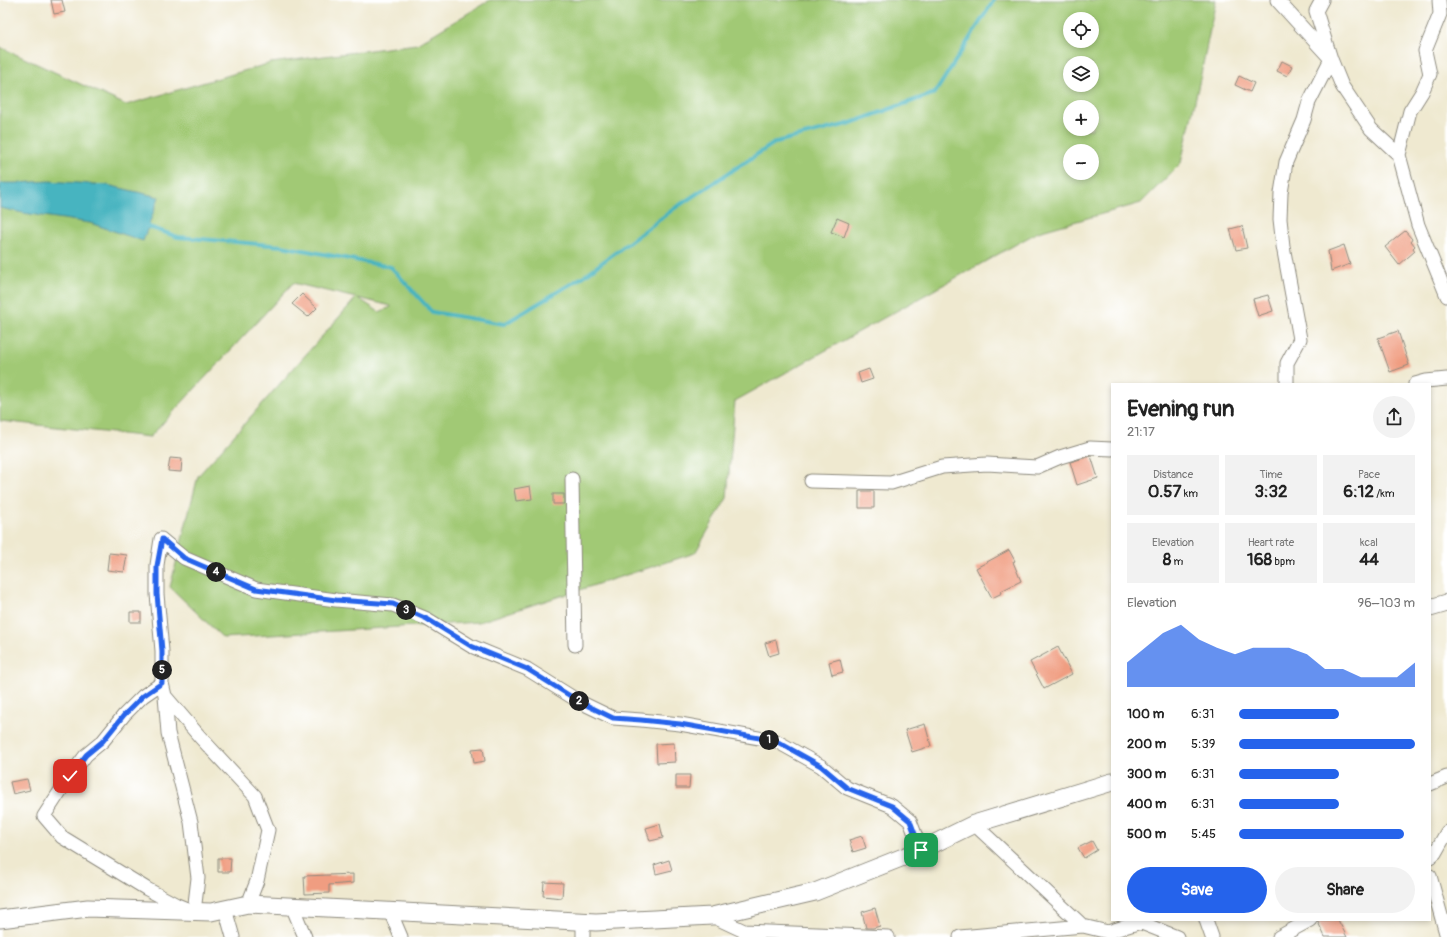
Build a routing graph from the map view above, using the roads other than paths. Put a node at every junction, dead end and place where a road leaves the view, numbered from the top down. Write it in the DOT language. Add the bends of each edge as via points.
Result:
graph roads {
  1 [pos="1277,0"];
  2 [pos="1322,0"];
  3 [pos="1439,0"];
  4 [pos="1331,59"];
  5 [pos="1399,155"];
  6 [pos="1447,296"];
  7 [pos="1447,380"];
  8 [pos="1287,383"];
  9 [pos="1419,383"];
  10 [pos="1111,449"];
  11 [pos="572,479"];
  12 [pos="812,481"];
  13 [pos="1447,603"];
  14 [pos="1431,608"];
  15 [pos="575,645"];
  16 [pos="164,690"];
  17 [pos="1447,777"];
  18 [pos="1111,782"];
  19 [pos="1431,784"];
  20 [pos="974,824"];
  21 [pos="1447,832"];
  22 [pos="921,850"];
  23 [pos="1431,856"];
  24 [pos="1431,880"];
  25 [pos="248,904"];
  26 [pos="292,906"];
  27 [pos="225,909"];
  28 [pos="390,911"];
  29 [pos="194,912"];
  30 [pos="712,916"];
  31 [pos="0,919"];
  32 [pos="1143,921"];
  33 [pos="1206,921"];
  34 [pos="1308,921"];
  35 [pos="1083,926"];
  36 [pos="583,929"];
  37 [pos="233,937"];
  38 [pos="305,937"];
  39 [pos="401,937"];
  40 [pos="864,937"];
  41 [pos="888,937"];
  42 [pos="960,937"];
  43 [pos="1176,937"];
  44 [pos="1212,937"];
  45 [pos="1279,937"];
  46 [pos="1447,937"];
  1 -- 4 [label="street"];
  2 -- 4 [label="street" via="1316,11"];
  3 -- 5 [label="street" via="1440,14 1425,51 1430,74 1410,110"];
  4 -- 5 [label="street" via="1342,86 1371,129"];
  4 -- 8 [label="street" via="1309,102 1286,162 1281,193 1283,246 1300,339 1287,363"];
  5 -- 6 [label="street" via="1418,225"];
  7 -- 9 [label="street"];
  10 -- 12 [label="street" via="1090,448 1037,467 987,464 942,467 891,483"];
  11 -- 15 [label="street"];
  13 -- 14 [label="street"];
  16 -- 22 [label="street" via="157,594 157,566 162,539 184,558 256,589 336,600 393,604 427,619 471,646 527,669 580,702 613,718 680,724 776,741 821,766 847,788 892,806 910,821"];
  16 -- 25 [label="street" via="200,737 255,796 268,830 257,881"];
  16 -- 29 [label="street" via="168,733 192,829 198,878"];
  16 -- 29 [label="street" via="143,696 124,715 103,741 86,755 44,816 62,837 147,889"];
  17 -- 19 [label="street"];
  18 -- 20 [label="street"];
  20 -- 22 [label="street"];
  20 -- 35 [label="street"];
  21 -- 23 [label="street"];
  22 -- 30 [label="street" via="814,892"];
  24 -- 46 [label="street"];
  25 -- 26 [label="street"];
  25 -- 27 [label="street"];
  26 -- 28 [label="street"];
  26 -- 38 [label="street"];
  27 -- 29 [label="street"];
  27 -- 37 [label="street"];
  28 -- 36 [label="street"];
  28 -- 39 [label="street"];
  29 -- 31 [label="street" via="88,908"];
  30 -- 36 [label="street" via="596,922"];
  30 -- 40 [label="street" via="744,931"];
  32 -- 35 [label="street" via="1108,932"];
  32 -- 43 [label="street"];
  33 -- 44 [label="street"];
  34 -- 45 [label="street"];
  35 -- 42 [label="street"];
  40 -- 41 [label="street"];
}
